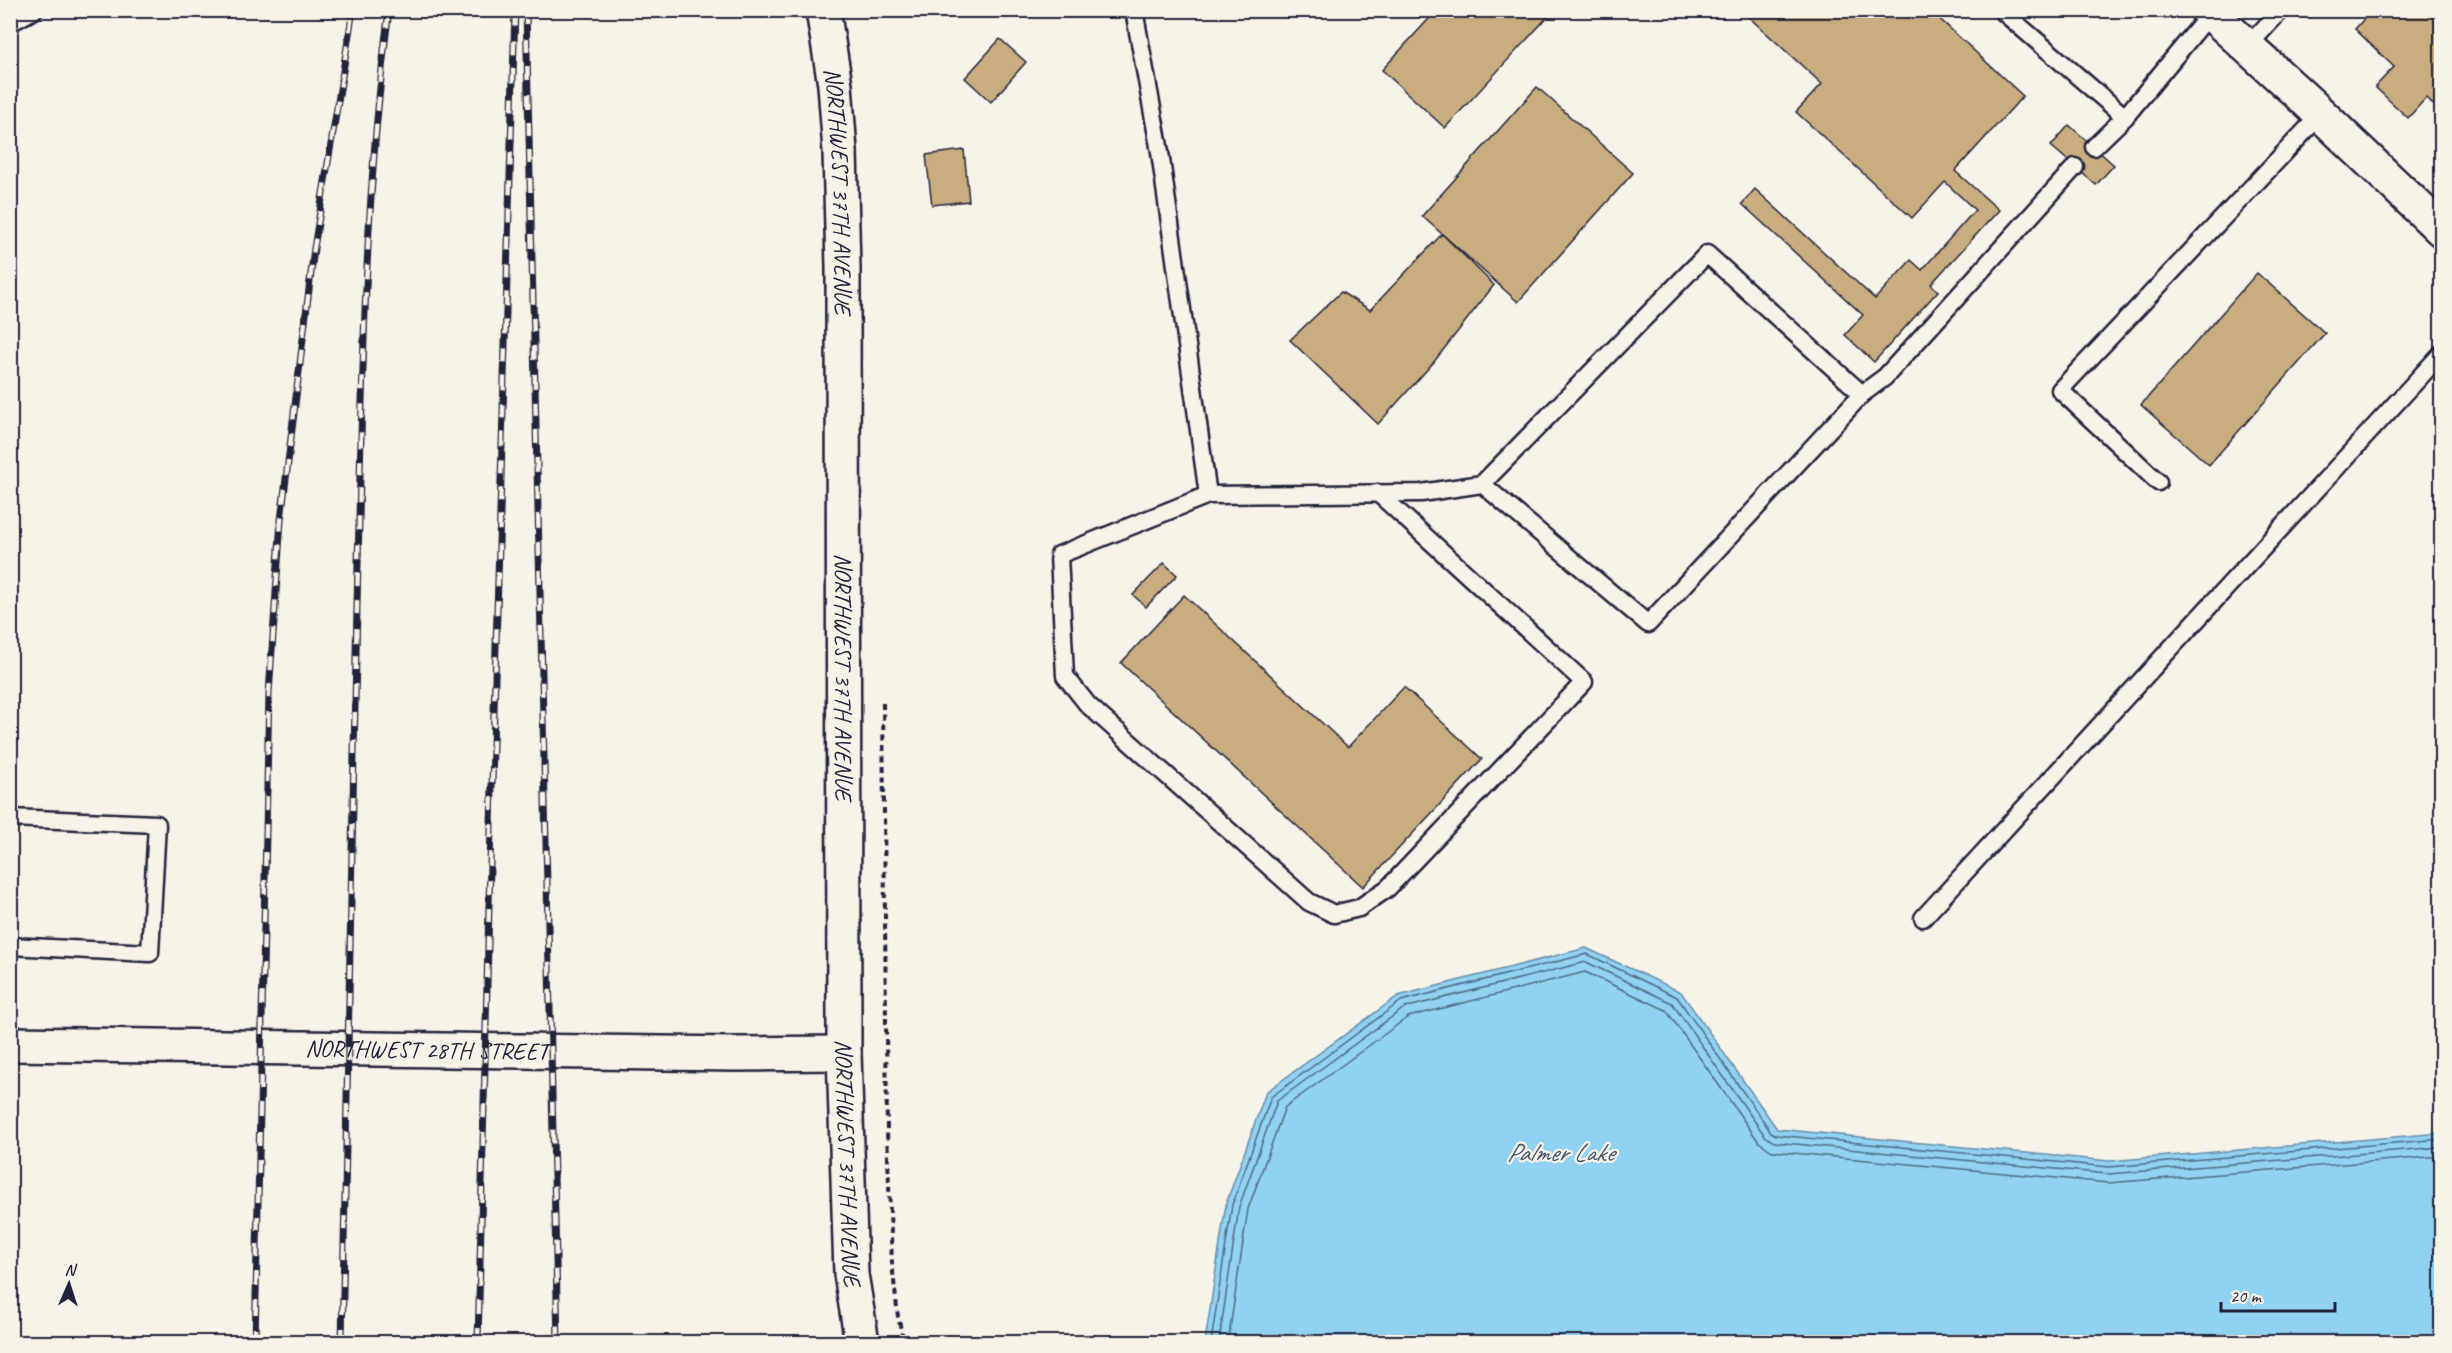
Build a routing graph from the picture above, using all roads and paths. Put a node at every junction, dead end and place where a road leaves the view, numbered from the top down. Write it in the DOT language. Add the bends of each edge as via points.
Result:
graph roads {
  1 [pos="34,10"];
  2 [pos="823,10"];
  3 [pos="1134,10"];
  4 [pos="2001,10"];
  5 [pos="2281,10"];
  6 [pos="2209,12"];
  7 [pos="10,23"];
  8 [pos="2247,47"];
  9 [pos="2320,114"];
  10 [pos="2125,117"];
  11 [pos="2094,147"];
  12 [pos="2075,167"];
  13 [pos="2440,225"];
  14 [pos="2442,353"];
  15 [pos="1862,394"];
  16 [pos="2158,482"];
  17 [pos="1482,484"];
  18 [pos="1378,494"];
  19 [pos="1208,495"];
  20 [pos="10,818"];
  21 [pos="1923,918"];
  22 [pos="10,946"];
  23 [pos="10,1044"];
  24 [pos="844,1053"];
  25 [pos="862,1342"];
  1 -- 7 [label="lane"];
  2 -- 24 [label="street, NORTHWEST 37TH AVENUE" via="840,151"];
  3 -- 19 [label="lane" via="1160,152"];
  4 -- 10 [label="lane"];
  5 -- 8 [label="lane"];
  6 -- 8 [label="street"];
  6 -- 10 [label="lane"];
  8 -- 9 [label="street"];
  9 -- 13 [label="street"];
  9 -- 16 [label="lane" via="2060,390"];
  10 -- 11 [label="lane"];
  12 -- 15 [label="lane" via="1885,377"];
  14 -- 21 [label="lane"];
  15 -- 17 [label="lane" via="1707,254"];
  15 -- 17 [label="lane" via="1648,624"];
  17 -- 18 [label="lane" via="1421,493"];
  18 -- 19 [label="lane"];
  18 -- 19 [label="lane" via="1584,682 1388,888 1359,908 1335,914 1309,902 1088,705 1065,676 1059,555"];
  20 -- 22 [label="lane" via="157,824 150,953"];
  23 -- 24 [label="street, NORTHWEST 28TH STREET"];
  24 -- 25 [label="street, NORTHWEST 37TH AVENUE" via="851,1274"];
}
